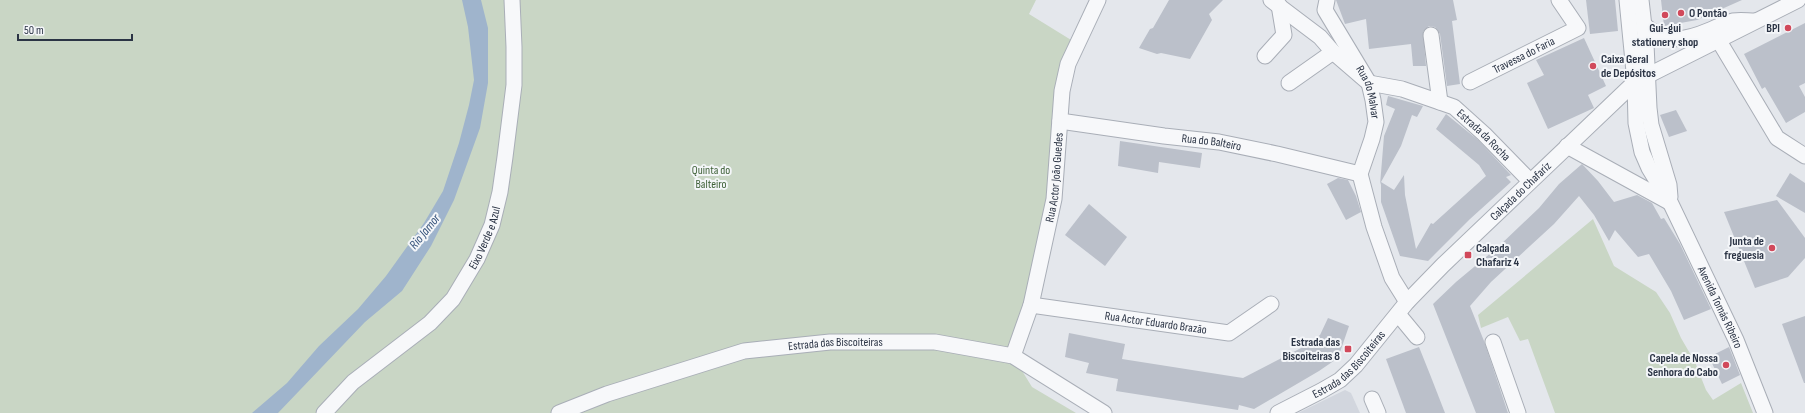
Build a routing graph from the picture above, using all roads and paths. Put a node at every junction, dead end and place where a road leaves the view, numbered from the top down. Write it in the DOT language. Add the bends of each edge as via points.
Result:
graph roads {
  1 [pos="512,0"];
  2 [pos="1098,0"];
  3 [pos="1327,0"];
  4 [pos="1558,0"];
  5 [pos="1627,0"];
  6 [pos="1641,0"];
  7 [pos="1798,0"];
  8 [pos="1275,2"];
  9 [pos="1758,21"];
  10 [pos="1644,26"];
  11 [pos="1431,35"];
  12 [pos="1719,41"];
  13 [pos="1333,52"];
  14 [pos="1265,56"];
  15 [pos="1642,79"];
  16 [pos="1470,82"];
  17 [pos="1289,83"];
  18 [pos="1368,83"];
  19 [pos="1440,102"];
  20 [pos="1060,121"];
  21 [pos="1567,146"];
  22 [pos="1805,156"];
  23 [pos="1360,174"];
  24 [pos="1530,181"];
  25 [pos="1671,204"];
  26 [pos="1271,304"];
  27 [pos="1031,305"];
  28 [pos="1403,308"];
  29 [pos="1417,337"];
  30 [pos="1492,342"];
  31 [pos="1013,356"];
  32 [pos="324,413"];
  33 [pos="559,413"];
  34 [pos="1104,413"];
  35 [pos="1278,413"];
  36 [pos="1518,413"];
  37 [pos="1765,413"];
  1 -- 32 [label="street, Eixo Verde e Azul" via="514,84 505,157 492,225 477,259 453,299 430,322 353,382"];
  2 -- 20 [label="street, Rua Actor João Guedes" via="1068,64 1062,91"];
  3 -- 18 [label="street, Rua do Malvar" via="1325,10"];
  4 -- 16 [label="street, Travessa do Faria" via="1578,28"];
  5 -- 15 [label="street, Avenida Tomás Ribeiro"];
  6 -- 10 [label="street, Avenida Tomás Ribeiro"];
  7 -- 9 [label="street, Calçada do Chafariz"];
  8 -- 13 [label="street" via="1320,37"];
  8 -- 14 [label="street" via="1284,35"];
  9 -- 10 [label="street" via="1733,21 1680,40 1666,39"];
  9 -- 12 [label="street, Calçada do Chafariz"];
  10 -- 15 [label="street, Avenida Tomás Ribeiro"];
  11 -- 19 [label="street"];
  12 -- 15 [label="street, Calçada do Chafariz"];
  12 -- 22 [label="street" via="1777,138"];
  13 -- 17 [label="street"];
  13 -- 18 [label="street"];
  15 -- 21 [label="street, Calçada do Chafariz"];
  15 -- 25 [label="street, Avenida Tomás Ribeiro" via="1652,125 1670,185"];
  18 -- 19 [label="street, Estrada da Rocha" via="1402,89"];
  18 -- 23 [label="street, Rua do Malvar" via="1376,122"];
  19 -- 24 [label="street, Estrada da Rocha" via="1454,108 1484,134"];
  20 -- 23 [label="street, Rua do Balteiro" via="1219,142"];
  20 -- 27 [label="street, Rua Actor João Guedes" via="1054,199"];
  21 -- 24 [label="street, Calçada do Chafariz"];
  21 -- 25 [label="street"];
  23 -- 28 [label="street" via="1374,227"];
  24 -- 28 [label="street, Calçada do Chafariz"];
  25 -- 37 [label="street, Avenida Tomás Ribeiro" via="1736,340"];
  26 -- 27 [label="street, Rua Actor Eduardo Brazão" via="1229,333"];
  27 -- 31 [label="street, Rua Actor João Guedes"];
  28 -- 29 [label="street"];
  28 -- 35 [label="street, Estrada das Biscoiteiras" via="1356,365 1340,380"];
  30 -- 36 [label="street"];
  31 -- 33 [label="street, Estrada das Biscoiteiras" via="935,342 830,342 744,351 607,394"];
  31 -- 34 [label="street, Estrada das Biscoiteiras"];
}
